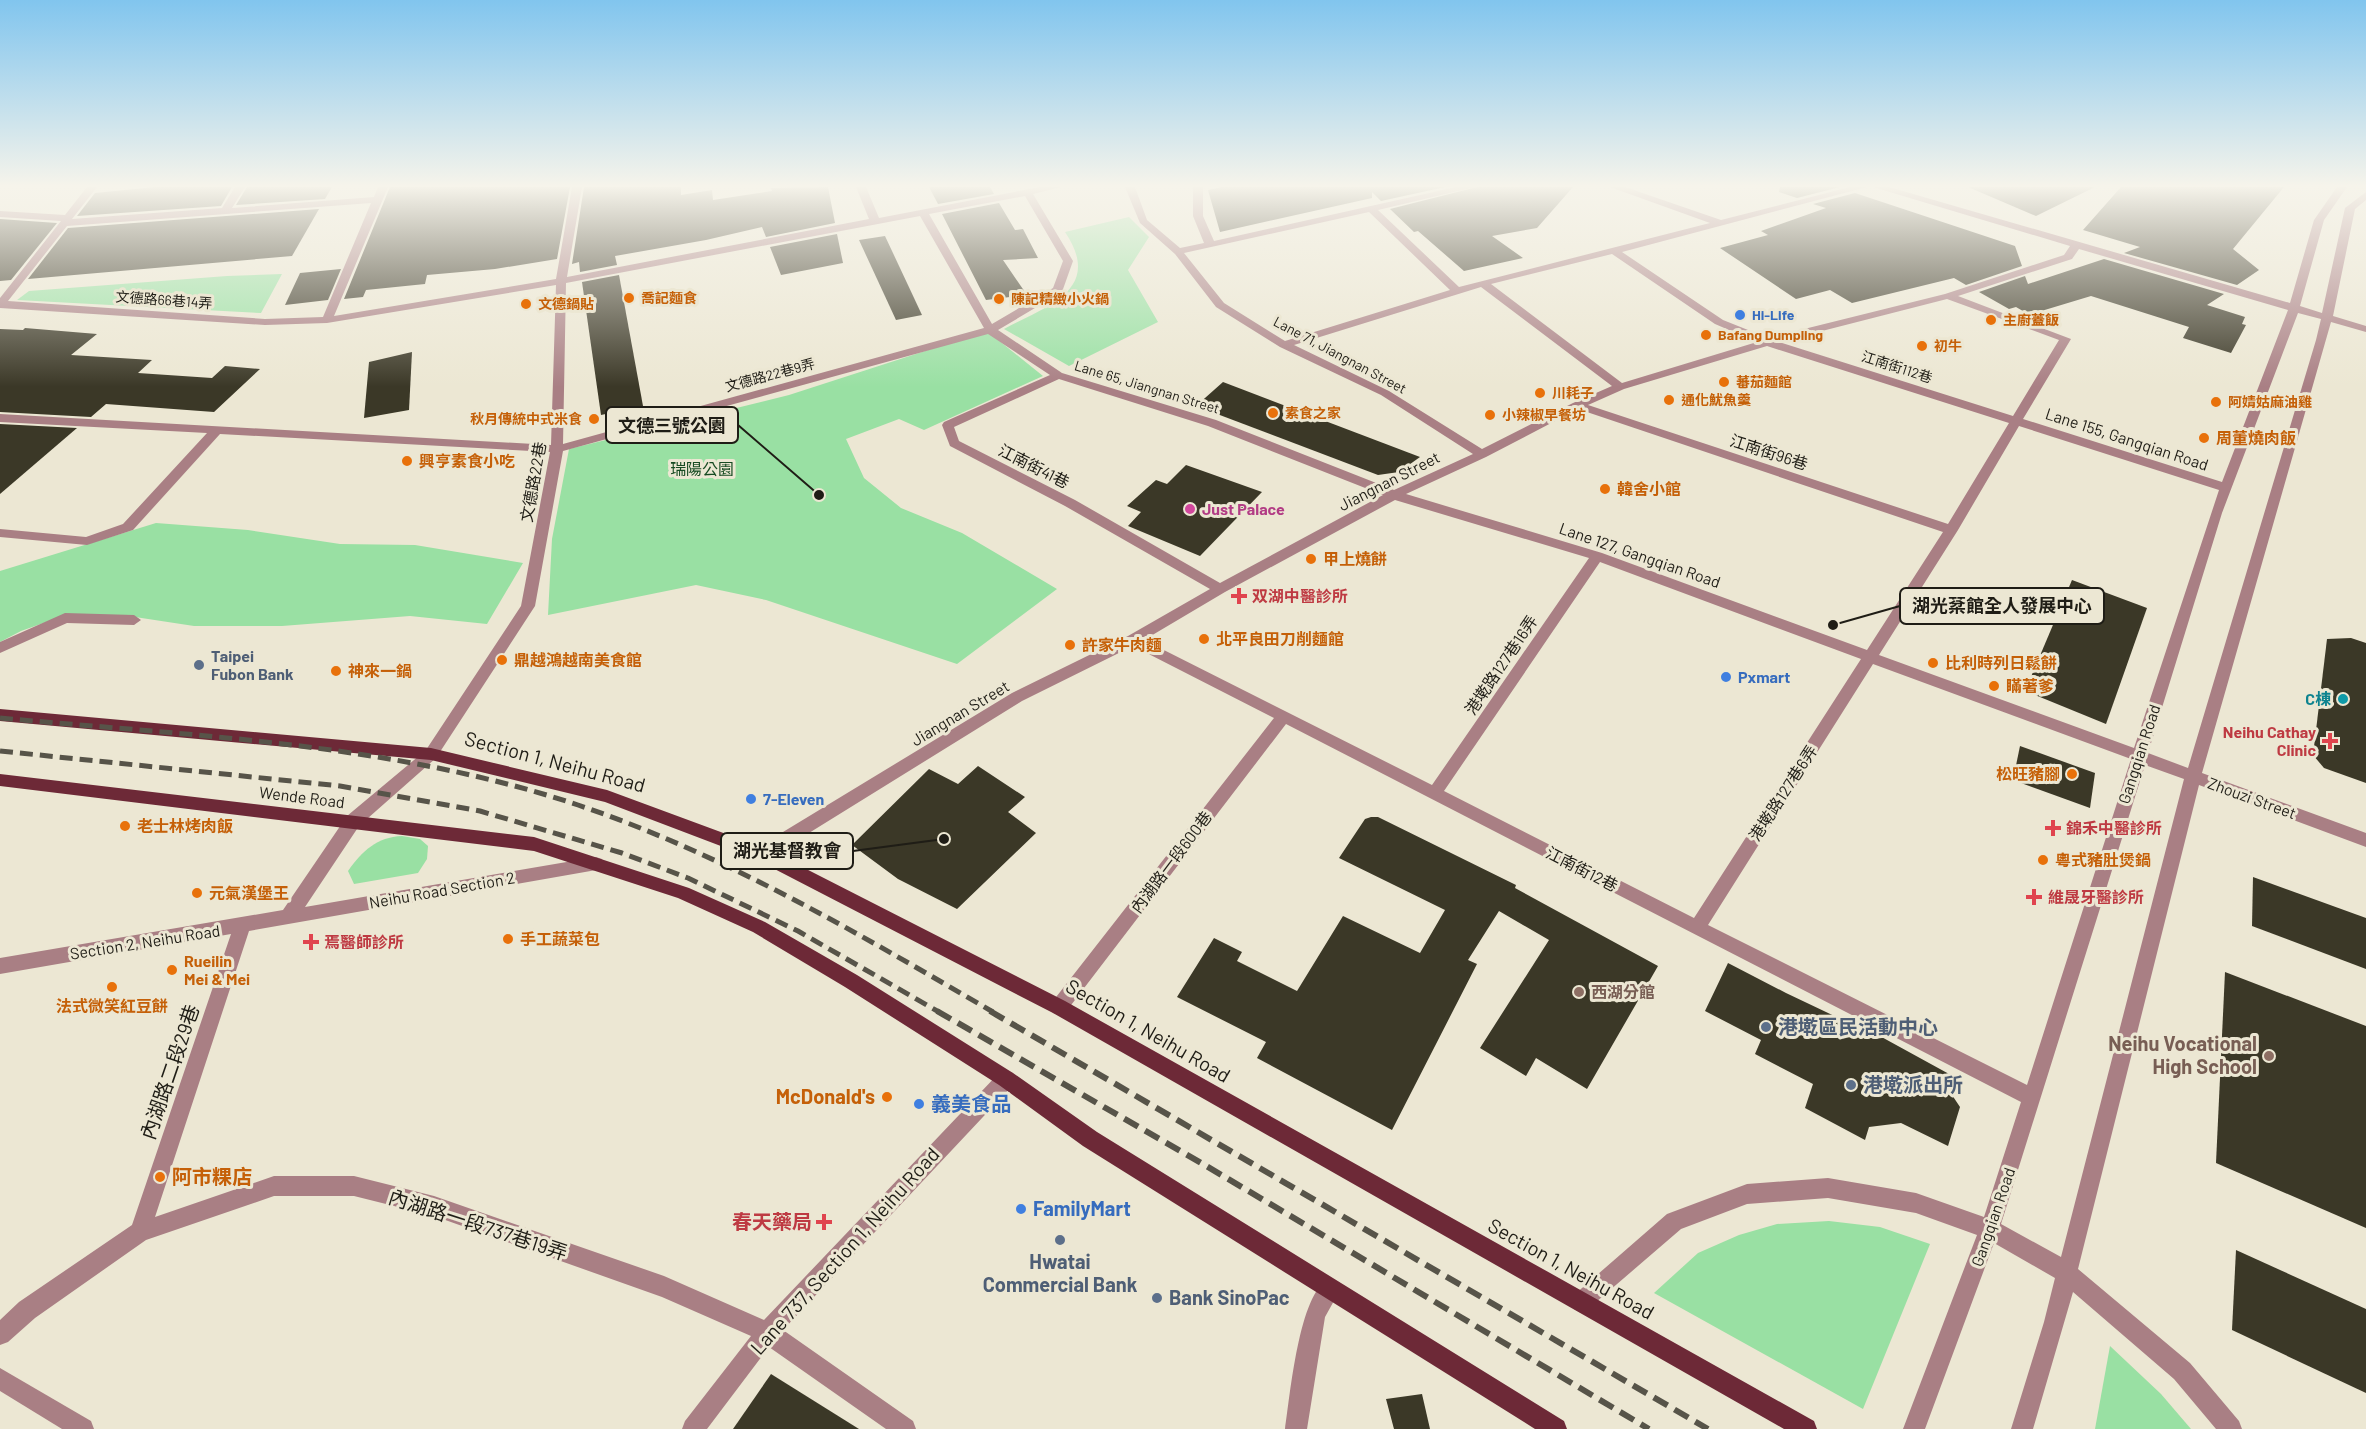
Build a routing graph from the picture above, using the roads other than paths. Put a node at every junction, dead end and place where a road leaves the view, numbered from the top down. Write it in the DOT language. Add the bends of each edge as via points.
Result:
graph roads {
  1 [pos="39,254"];
  2 [pos="355,254"];
  3 [pos="566,254"];
  4 [pos="704,254"];
  5 [pos="943,254"];
  6 [pos="1064,254"];
  7 [pos="1178,254"];
  8 [pos="1418,254"];
  9 [pos="1603,254"];
  10 [pos="1618,254"];
  11 [pos="2070,254"];
  12 [pos="2106,254"];
  13 [pos="2310,254"];
  14 [pos="2340,254"];
  15 [pos="561,281"];
  16 [pos="1483,283"];
  17 [pos="1456,290"];
  18 [pos="1948,296"];
  19 [pos="0,304"];
  20 [pos="2294,309"];
  21 [pos="2326,318"];
  22 [pos="327,320"];
  23 [pos="2366,329"];
  24 [pos="990,330"];
  25 [pos="1767,342"];
  26 [pos="1284,345"];
  27 [pos="1058,375"];
  28 [pos="1620,387"];
  29 [pos="1577,405"];
  30 [pos="0,418"];
  31 [pos="2017,421"];
  32 [pos="217,430"];
  33 [pos="557,449"];
  34 [pos="1482,454"];
  35 [pos="2226,488"];
  36 [pos="1394,495"];
  37 [pos="1951,530"];
  38 [pos="0,533"];
  39 [pos="1598,556"];
  40 [pos="1220,589"];
  41 [pos="134,620"];
  42 [pos="1133,640"];
  43 [pos="0,648"];
  44 [pos="1870,658"];
  45 [pos="0,715"];
  46 [pos="1283,717"];
  47 [pos="431,754"];
  48 [pos="2138,757"];
  49 [pos="2193,776"];
  50 [pos="0,780"];
  51 [pos="1434,794"];
  52 [pos="353,821"];
  53 [pos="2366,840"];
  54 [pos="761,854"];
  55 [pos="596,864"];
  56 [pos="289,916"];
  57 [pos="242,926"];
  58 [pos="1697,928"];
  59 [pos="0,966"];
  60 [pos="1059,1007"];
  61 [pos="1006,1079"];
  62 [pos="2032,1098"];
  63 [pos="1990,1229"];
  64 [pos="140,1232"];
  65 [pos="2066,1272"];
  66 [pos="1329,1290"];
  67 [pos="1581,1302"];
  68 [pos="767,1332"];
  69 [pos="0,1334"];
  70 [pos="0,1378"];
  71 [pos="1547,1426"];
  72 [pos="83,1429"];
  73 [pos="693,1429"];
  74 [pos="904,1429"];
  75 [pos="1296,1429"];
  76 [pos="1806,1429"];
  77 [pos="1914,1429"];
  78 [pos="2022,1429"];
  79 [pos="2231,1429"];
  1 -- 19 [label="street"];
  2 -- 22 [label="street"];
  3 -- 15 [label="street, 文德路22巷"];
  4 -- 15 [label="street, 文德路66巷14弄"];
  5 -- 24 [label="street, Lane 65, Jiangnan Street"];
  6 -- 24 [label="street, 文德路22巷9弄" via="1068,261 1058,290"];
  7 -- 26 [label="street, Lane 71, Jiangnan Street" via="1220,305"];
  8 -- 17 [label="street"];
  9 -- 16 [label="street"];
  10 -- 25 [label="street, 江南街112巷" via="1719,321"];
  11 -- 18 [label="street, Jiangnan Street"];
  12 -- 20 [label="street"];
  13 -- 20 [label="street, Gangqian Road"];
  14 -- 21 [label="street"];
  15 -- 22 [label="street, 文德路66巷14弄"];
  15 -- 33 [label="street, 文德路22巷"];
  16 -- 17 [label="street"];
  16 -- 28 [label="street"];
  17 -- 26 [label="street"];
  18 -- 25 [label="street, Jiangnan Street"];
  18 -- 31 [label="street" via="2065,339"];
  19 -- 22 [label="street, 文德路66巷14弄" via="265,322"];
  20 -- 21 [label="street"];
  20 -- 35 [label="street, Gangqian Road"];
  21 -- 23 [label="street"];
  21 -- 49 [label="street"];
  24 -- 27 [label="street, Lane 65, Jiangnan Street"];
  24 -- 33 [label="street, 文德路22巷9弄"];
  25 -- 28 [label="street, Jiangnan Street"];
  25 -- 31 [label="street, 江南街112巷"];
  26 -- 34 [label="street, Lane 71, Jiangnan Street" via="1385,393"];
  27 -- 36 [label="street, Lane 65, Jiangnan Street" via="1212,423"];
  27 -- 40 [label="street, 江南街41巷" via="948,425 954,443 1070,503"];
  28 -- 29 [label="street, Jiangnan Street"];
  29 -- 34 [label="street, Jiangnan Street"];
  29 -- 37 [label="street, 江南街96巷"];
  30 -- 32 [label="street, 文德路22巷9弄"];
  31 -- 35 [label="street, Lane 155, Gangqian Road"];
  31 -- 37 [label="street"];
  32 -- 33 [label="street, 文德路22巷9弄"];
  32 -- 38 [label="street" via="128,527 87,541"];
  33 -- 47 [label="street, 文德路22巷" via="528,606"];
  34 -- 36 [label="street, Jiangnan Street"];
  35 -- 48 [label="street, Gangqian Road"];
  36 -- 39 [label="street, Lane 127, Gangqian Road"];
  36 -- 40 [label="street, Jiangnan Street"];
  37 -- 44 [label="street"];
  39 -- 44 [label="street, Lane 127, Gangqian Road"];
  39 -- 51 [label="street, 港墘路127巷16弄"];
  40 -- 42 [label="street, Jiangnan Street"];
  41 -- 43 [label="street" via="65,618"];
  42 -- 46 [label="street, 江南街12巷"];
  42 -- 54 [label="street, Jiangnan Street" via="1017,697"];
  44 -- 48 [label="street, Lane 127, Gangqian Road"];
  44 -- 58 [label="street, 港墘路127巷6弄"];
  45 -- 47 [label="main road"];
  46 -- 51 [label="street, 江南街12巷"];
  46 -- 60 [label="street, 內湖路一段600巷"];
  47 -- 52 [label="street, 文德路22巷"];
  47 -- 54 [label="main road, Section 1, Neihu Road" via="607,796"];
  48 -- 49 [label="street, Zhouzi Street"];
  48 -- 62 [label="street, Gangqian Road"];
  49 -- 53 [label="street, Zhouzi Street"];
  49 -- 65 [label="street"];
  50 -- 52 [label="main road, Wende Road"];
  51 -- 58 [label="street, 江南街12巷"];
  52 -- 55 [label="main road, Wende Road" via="534,844"];
  52 -- 56 [label="street, 文德路22巷"];
  54 -- 60 [label="main road, Section 1, Neihu Road"];
  55 -- 56 [label="street, Neihu Road Section 2"];
  55 -- 61 [label="main road" via="683,892 759,927"];
  56 -- 57 [label="street, Section 2, Neihu Road"];
  57 -- 59 [label="street, Section 2, Neihu Road"];
  57 -- 64 [label="street, 內湖路二段29巷"];
  58 -- 62 [label="street, 江南街12巷"];
  60 -- 67 [label="main road, Section 1, Neihu Road"];
  61 -- 66 [label="main road" via="1090,1139"];
  61 -- 68 [label="street, Lane 737, Section 1, Neihu Road"];
  62 -- 63 [label="street, Gangqian Road"];
  63 -- 65 [label="street"];
  63 -- 67 [label="street" via="1916,1203 1828,1188 1746,1194 1674,1221"];
  63 -- 77 [label="street, Gangqian Road"];
  64 -- 68 [label="street, 內湖路一段737巷19弄" via="274,1186 354,1186 434,1206 653,1283"];
  64 -- 69 [label="street, 內湖路一段737巷19弄" via="27,1310"];
  65 -- 78 [label="street"];
  65 -- 79 [label="street" via="2182,1371"];
  66 -- 71 [label="main road"];
  66 -- 75 [label="street" via="1315,1314"];
  67 -- 76 [label="main road, Section 1, Neihu Road"];
  68 -- 73 [label="street, Lane 737, Section 1, Neihu Road"];
  68 -- 74 [label="street, 內湖路一段737巷19弄"];
  70 -- 72 [label="street"];
}
